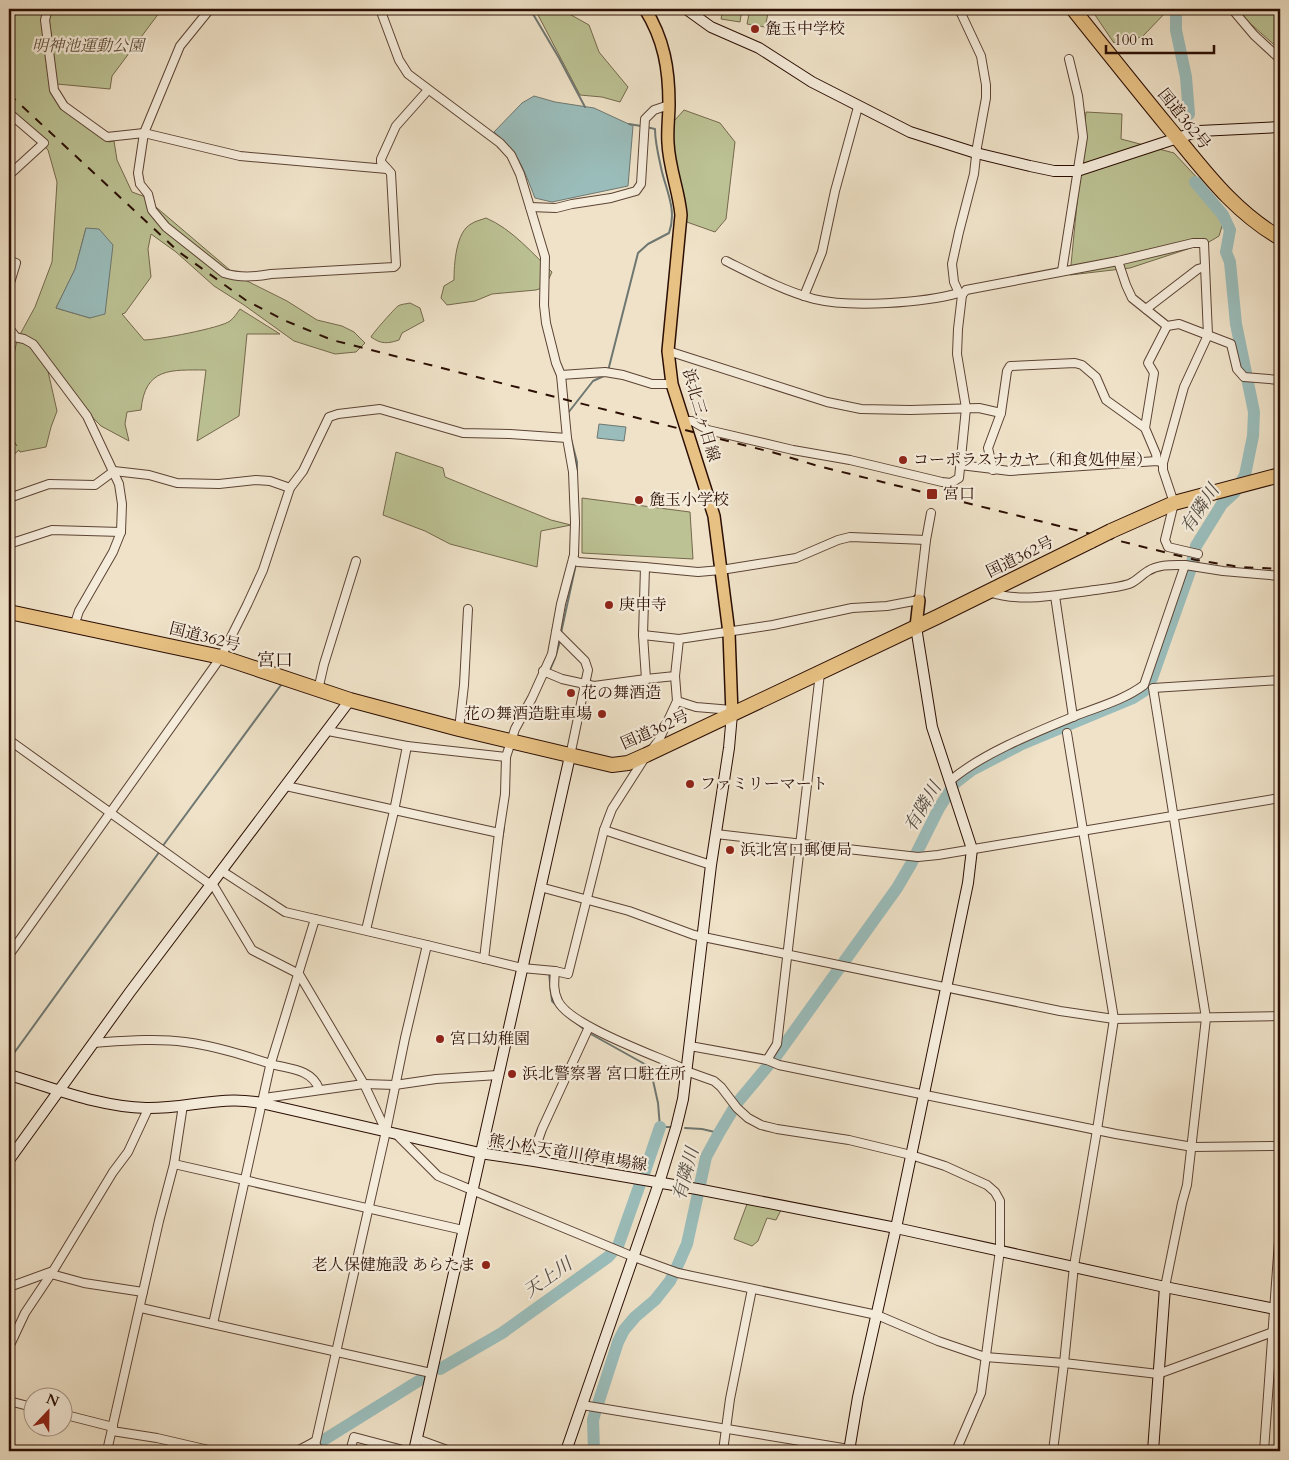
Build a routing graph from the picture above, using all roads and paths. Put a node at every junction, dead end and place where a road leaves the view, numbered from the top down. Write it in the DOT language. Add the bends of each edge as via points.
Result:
graph roads {
  1 [pos="48,9"];
  2 [pos="210,9"];
  3 [pos="380,9"];
  4 [pos="645,9"];
  5 [pos="686,9"];
  6 [pos="959,9"];
  7 [pos="1073,9"];
  8 [pos="1232,9"];
  9 [pos="1068,59"];
  10 [pos="1280,59"];
  11 [pos="428,90"];
  12 [pos="669,105"];
  13 [pos="858,107"];
  14 [pos="9,113"];
  15 [pos="1280,127"];
  16 [pos="144,133"];
  17 [pos="1177,138"];
  18 [pos="976,152"];
  19 [pos="388,169"];
  20 [pos="1077,171"];
  21 [pos="9,175"];
  22 [pos="530,207"];
  23 [pos="1280,238"];
  24 [pos="9,260"];
  25 [pos="726,261"];
  26 [pos="1118,261"];
  27 [pos="1205,268"];
  28 [pos="1062,271"];
  29 [pos="9,286"];
  30 [pos="960,294"];
  31 [pos="804,296"];
  32 [pos="1146,309"];
  33 [pos="1167,326"];
  34 [pos="9,328"];
  35 [pos="1208,335"];
  36 [pos="12,336"];
  37 [pos="668,351"];
  38 [pos="561,375"];
  39 [pos="1280,380"];
  40 [pos="672,384"];
  41 [pos="966,408"];
  42 [pos="1001,413"];
  43 [pos="684,421"];
  44 [pos="1145,428"];
  45 [pos="567,438"];
  46 [pos="1160,462"];
  47 [pos="960,466"];
  48 [pos="993,470"];
  49 [pos="114,471"];
  50 [pos="1280,475"];
  51 [pos="290,488"];
  52 [pos="9,498"];
  53 [pos="1174,503"];
  54 [pos="931,513"];
  55 [pos="121,532"];
  56 [pos="926,540"];
  57 [pos="9,544"];
  58 [pos="1194,553"];
  59 [pos="575,560"];
  60 [pos="356,561"];
  61 [pos="1185,565"];
  62 [pos="645,567"];
  63 [pos="721,570"];
  64 [pos="1280,576"];
  65 [pos="988,592"];
  66 [pos="1055,596"];
  67 [pos="919,600"];
  68 [pos="468,609"];
  69 [pos="9,612"];
  70 [pos="74,626"];
  71 [pos="916,628"];
  72 [pos="556,632"];
  73 [pos="729,633"];
  74 [pos="643,635"];
  75 [pos="679,639"];
  76 [pos="220,657"];
  77 [pos="543,671"];
  78 [pos="820,673"];
  79 [pos="675,676"];
  80 [pos="646,678"];
  81 [pos="1280,680"];
  82 [pos="585,685"];
  83 [pos="1149,687"];
  84 [pos="318,690"];
  85 [pos="350,700"];
  86 [pos="677,701"];
  87 [pos="732,712"];
  88 [pos="1073,717"];
  89 [pos="459,729"];
  90 [pos="328,731"];
  91 [pos="1067,733"];
  92 [pos="9,740"];
  93 [pos="510,741"];
  94 [pos="407,746"];
  95 [pos="646,754"];
  96 [pos="570,756"];
  97 [pos="506,757"];
  98 [pos="951,784"];
  99 [pos="286,786"];
  100 [pos="1280,798"];
  101 [pos="394,811"];
  102 [pos="109,813"];
  103 [pos="1174,816"];
  104 [pos="604,830"];
  105 [pos="1083,831"];
  106 [pos="499,833"];
  107 [pos="716,834"];
  108 [pos="801,844"];
  109 [pos="972,849"];
  110 [pos="711,865"];
  111 [pos="222,871"];
  112 [pos="211,884"];
  113 [pos="540,887"];
  114 [pos="587,899"];
  115 [pos="315,919"];
  116 [pos="366,930"];
  117 [pos="703,936"];
  118 [pos="427,945"];
  119 [pos="9,955"];
  120 [pos="788,955"];
  121 [pos="484,959"];
  122 [pos="522,968"];
  123 [pos="555,971"];
  124 [pos="299,974"];
  125 [pos="945,988"];
  126 [pos="1280,1016"];
  127 [pos="1206,1018"];
  128 [pos="1114,1019"];
  129 [pos="589,1027"];
  130 [pos="93,1043"];
  131 [pos="690,1046"];
  132 [pos="767,1060"];
  133 [pos="271,1064"];
  134 [pos="686,1071"];
  135 [pos="9,1075"];
  136 [pos="498,1075"];
  137 [pos="364,1084"];
  138 [pos="395,1085"];
  139 [pos="319,1089"];
  140 [pos="60,1090"];
  141 [pos="924,1093"];
  142 [pos="263,1100"];
  143 [pos="183,1105"];
  144 [pos="148,1108"];
  145 [pos="1098,1130"];
  146 [pos="391,1132"];
  147 [pos="1280,1146"];
  148 [pos="1193,1147"];
  149 [pos="480,1153"];
  150 [pos="911,1155"];
  151 [pos="9,1160"];
  152 [pos="534,1161"];
  153 [pos="174,1164"];
  154 [pos="245,1181"];
  155 [pos="659,1182"];
  156 [pos="472,1191"];
  157 [pos="369,1209"];
  158 [pos="1280,1227"];
  159 [pos="896,1228"];
  160 [pos="462,1230"];
  161 [pos="1000,1250"];
  162 [pos="634,1257"];
  163 [pos="1074,1266"];
  164 [pos="52,1272"];
  165 [pos="9,1287"];
  166 [pos="1165,1287"];
  167 [pos="752,1290"];
  168 [pos="143,1292"];
  169 [pos="141,1308"];
  170 [pos="1277,1309"];
  171 [pos="877,1315"];
  172 [pos="213,1324"];
  173 [pos="1277,1327"];
  174 [pos="9,1347"];
  175 [pos="336,1352"];
  176 [pos="985,1357"];
  177 [pos="1064,1363"];
  178 [pos="431,1373"];
  179 [pos="1158,1374"];
  180 [pos="9,1401"];
  181 [pos="22,1404"];
  182 [pos="586,1405"];
  183 [pos="72,1417"];
  184 [pos="112,1429"];
  185 [pos="726,1429"];
  186 [pos="417,1439"];
  187 [pos="315,1446"];
  188 [pos="849,1450"];
  189 [pos="108,1451"];
  190 [pos="213,1451"];
  191 [pos="297,1451"];
  192 [pos="350,1451"];
  193 [pos="407,1451"];
  194 [pos="414,1451"];
  195 [pos="450,1451"];
  196 [pos="566,1451"];
  197 [pos="723,1451"];
  198 [pos="861,1451"];
  199 [pos="956,1451"];
  200 [pos="1053,1451"];
  201 [pos="1153,1451"];
  202 [pos="1264,1451"];
  1 -- 16 [label="street" via="45,20 54,90 64,106 107,137"];
  2 -- 16 [label="street" via="180,46"];
  3 -- 11 [label="street" via="408,74"];
  4 -- 12 [label="main road, 浜北三ヶ日線" via="656,26 667,64"];
  5 -- 13 [label="street" via="711,27 760,48 796,73"];
  6 -- 18 [label="street" via="981,56 986,85"];
  7 -- 17 [label="highway, 国道362号"];
  8 -- 10 [label="street"];
  9 -- 20 [label="street" via="1083,137"];
  11 -- 19 [label="street" via="396,126 380,162"];
  11 -- 22 [label="street" via="488,133 511,155"];
  12 -- 22 [label="street" via="647,115 641,184 636,191 556,208"];
  12 -- 37 [label="main road, 浜北三ヶ日線" via="667,142 681,215"];
  13 -- 18 [label="street" via="910,132"];
  13 -- 31 [label="street" via="822,252"];
  14 -- 21 [label="street" via="44,143"];
  15 -- 17 [label="street" via="1199,131"];
  16 -- 19 [label="street" via="240,156"];
  16 -- 19 [label="street" via="138,173 152,210 166,227 232,276 394,268 391,174"];
  17 -- 20 [label="street"];
  17 -- 23 [label="highway, 国道362号" via="1226,197"];
  18 -- 20 [label="street" via="1042,168"];
  18 -- 30 [label="street" via="974,174 952,264 954,282"];
  20 -- 28 [label="street"];
  22 -- 38 [label="street" via="544,257 546,323"];
  24 -- 29 [label="street" via="16,263"];
  25 -- 31 [label="street"];
  26 -- 27 [label="street" via="1204,243"];
  26 -- 28 [label="street"];
  26 -- 32 [label="street" via="1132,298"];
  27 -- 32 [label="street" via="1198,269"];
  27 -- 35 [label="street"];
  28 -- 30 [label="street" via="966,290"];
  30 -- 31 [label="street" via="866,304"];
  30 -- 41 [label="street" via="957,354"];
  32 -- 33 [label="street"];
  33 -- 35 [label="street" via="1179,324"];
  33 -- 44 [label="street" via="1148,363 1154,373"];
  34 -- 36 [label="street"];
  35 -- 39 [label="street" via="1231,344 1237,369 1244,377"];
  35 -- 46 [label="street" via="1184,387"];
  36 -- 49 [label="street" via="33,344 82,410"];
  37 -- 40 [label="main road, 浜北三ヶ日線"];
  37 -- 41 [label="street" via="848,407"];
  38 -- 40 [label="street" via="609,373 652,384"];
  38 -- 45 [label="street"];
  40 -- 43 [label="main road, 浜北三ヶ日線"];
  41 -- 42 [label="street"];
  41 -- 47 [label="street"];
  42 -- 44 [label="street" via="1010,366 1075,363 1096,377 1106,400"];
  42 -- 48 [label="street" via="988,448"];
  43 -- 47 [label="street" via="692,421 708,430 942,482 954,482 959,478"];
  43 -- 63 [label="main road, 浜北三ヶ日線" via="714,516"];
  44 -- 46 [label="street"];
  45 -- 51 [label="street" via="463,433 380,409 338,414 329,417 324,424 303,471"];
  45 -- 59 [label="street" via="573,472"];
  46 -- 48 [label="street"];
  46 -- 53 [label="street"];
  47 -- 48 [label="street"];
  49 -- 51 [label="street" via="149,475 177,483 219,484 256,480"];
  49 -- 52 [label="street" via="95,485 49,484"];
  49 -- 55 [label="street" via="122,504"];
  50 -- 53 [label="highway, 国道362号"];
  51 -- 76 [label="street" via="262,570"];
  53 -- 58 [label="street" via="1166,545"];
  53 -- 65 [label="highway, 国道362号, bridge"];
  54 -- 56 [label="street"];
  55 -- 57 [label="street" via="52,530"];
  55 -- 70 [label="street"];
  56 -- 63 [label="street" via="850,536 796,558"];
  56 -- 67 [label="street"];
  59 -- 62 [label="street"];
  59 -- 72 [label="street"];
  60 -- 84 [label="street"];
  61 -- 64 [label="street"];
  61 -- 66 [label="street" via="1166,564 1130,583"];
  61 -- 83 [label="street"];
  62 -- 63 [label="street" via="698,572"];
  62 -- 74 [label="street"];
  63 -- 73 [label="main road, 浜北三ヶ日線"];
  65 -- 66 [label="street" via="1021,598"];
  65 -- 71 [label="highway, 国道362号"];
  66 -- 88 [label="street"];
  67 -- 71 [label="main road"];
  67 -- 73 [label="street" via="852,608"];
  68 -- 89 [label="street"];
  69 -- 70 [label="highway, 国道362号"];
  70 -- 76 [label="highway, 国道362号"];
  71 -- 78 [label="highway, 国道362号"];
  71 -- 98 [label="street" via="932,727"];
  72 -- 77 [label="street" via="552,654"];
  72 -- 82 [label="street" via="587,666"];
  73 -- 75 [label="street"];
  73 -- 87 [label="main road, 浜北三ヶ日線"];
  74 -- 75 [label="street"];
  74 -- 80 [label="street"];
  75 -- 79 [label="street"];
  76 -- 84 [label="highway, 国道362号"];
  76 -- 102 [label="street"];
  77 -- 82 [label="street"];
  77 -- 93 [label="street"];
  78 -- 87 [label="highway, 国道362号"];
  78 -- 108 [label="street"];
  79 -- 80 [label="street"];
  79 -- 86 [label="street"];
  80 -- 82 [label="street"];
  81 -- 83 [label="street"];
  82 -- 96 [label="street"];
  83 -- 88 [label="street"];
  83 -- 103 [label="street"];
  84 -- 85 [label="highway, 国道362号"];
  85 -- 89 [label="highway, 国道362号"];
  85 -- 90 [label="street"];
  86 -- 87 [label="street"];
  86 -- 95 [label="street" via="660,740"];
  87 -- 95 [label="highway, 国道362号"];
  87 -- 107 [label="street, 熊小松天竜川停車場線"];
  88 -- 98 [label="street" via="966,767"];
  89 -- 93 [label="highway, 国道362号"];
  90 -- 94 [label="street"];
  90 -- 99 [label="street"];
  91 -- 105 [label="street"];
  92 -- 102 [label="street"];
  93 -- 96 [label="highway, 国道362号"];
  93 -- 97 [label="street"];
  94 -- 97 [label="street"];
  94 -- 101 [label="street"];
  95 -- 96 [label="highway, 国道362号" via="612,765"];
  95 -- 104 [label="street" via="612,809"];
  96 -- 113 [label="street"];
  97 -- 106 [label="street"];
  98 -- 109 [label="street"];
  99 -- 101 [label="street"];
  99 -- 111 [label="street"];
  100 -- 103 [label="street"];
  101 -- 106 [label="street"];
  101 -- 116 [label="street"];
  102 -- 112 [label="street"];
  102 -- 119 [label="street"];
  103 -- 105 [label="street"];
  103 -- 127 [label="street"];
  104 -- 110 [label="street"];
  104 -- 114 [label="street"];
  105 -- 109 [label="street"];
  105 -- 128 [label="street"];
  106 -- 121 [label="street"];
  107 -- 108 [label="street"];
  107 -- 110 [label="street, 熊小松天竜川停車場線"];
  108 -- 109 [label="street" via="915,856"];
  108 -- 120 [label="street"];
  109 -- 125 [label="street" via="968,883"];
  110 -- 117 [label="street, 熊小松天竜川停車場線"];
  111 -- 112 [label="street"];
  111 -- 115 [label="street" via="286,912"];
  112 -- 124 [label="street" via="252,950"];
  112 -- 130 [label="street"];
  113 -- 114 [label="street"];
  113 -- 122 [label="street"];
  114 -- 117 [label="street"];
  114 -- 123 [label="street" via="568,974"];
  115 -- 116 [label="street"];
  115 -- 124 [label="street"];
  116 -- 118 [label="street"];
  117 -- 120 [label="street"];
  117 -- 131 [label="street, 熊小松天竜川停車場線"];
  118 -- 121 [label="street"];
  118 -- 138 [label="street"];
  120 -- 125 [label="street"];
  120 -- 132 [label="street" via="778,1044"];
  121 -- 122 [label="street"];
  122 -- 123 [label="street"];
  122 -- 136 [label="street"];
  123 -- 129 [label="street" via="553,985 558,1003"];
  124 -- 133 [label="street"];
  124 -- 137 [label="street"];
  125 -- 128 [label="street"];
  125 -- 141 [label="street"];
  126 -- 127 [label="street"];
  127 -- 128 [label="street"];
  127 -- 148 [label="street"];
  128 -- 145 [label="street"];
  129 -- 134 [label="street"];
  129 -- 152 [label="street" via="542,1130"];
  130 -- 133 [label="street" via="183,1042 236,1052"];
  130 -- 140 [label="street"];
  131 -- 132 [label="street"];
  131 -- 134 [label="street, 熊小松天竜川停車場線"];
  132 -- 141 [label="street"];
  133 -- 139 [label="street" via="301,1071 317,1082"];
  133 -- 142 [label="street"];
  134 -- 150 [label="street" via="714,1081 748,1118 761,1124"];
  134 -- 155 [label="street, 熊小松天竜川停車場線" via="676,1128"];
  135 -- 140 [label="street"];
  136 -- 138 [label="street"];
  136 -- 149 [label="street"];
  137 -- 138 [label="street"];
  137 -- 139 [label="street"];
  137 -- 146 [label="street"];
  138 -- 146 [label="street"];
  139 -- 142 [label="street"];
  140 -- 144 [label="street" via="100,1102"];
  140 -- 151 [label="street"];
  141 -- 145 [label="street"];
  141 -- 150 [label="street"];
  142 -- 143 [label="street"];
  142 -- 146 [label="street"];
  142 -- 154 [label="street"];
  143 -- 144 [label="street"];
  143 -- 153 [label="street"];
  144 -- 164 [label="street" via="128,1152"];
  145 -- 148 [label="street"];
  145 -- 163 [label="street"];
  146 -- 149 [label="street"];
  146 -- 156 [label="street" via="438,1176"];
  146 -- 157 [label="street"];
  147 -- 148 [label="street"];
  148 -- 166 [label="street"];
  149 -- 152 [label="street, 熊小松天竜川停車場線"];
  149 -- 156 [label="street, 熊小松天竜川停車場線"];
  150 -- 159 [label="street"];
  150 -- 161 [label="street" via="945,1166 995,1192 1000,1201"];
  152 -- 155 [label="street, 熊小松天竜川停車場線"];
  153 -- 154 [label="street"];
  153 -- 168 [label="street"];
  154 -- 157 [label="street"];
  154 -- 172 [label="street"];
  155 -- 159 [label="street"];
  155 -- 162 [label="street"];
  156 -- 160 [label="street, 熊小松天竜川停車場線"];
  156 -- 162 [label="street"];
  157 -- 160 [label="street"];
  157 -- 175 [label="street"];
  158 -- 170 [label="street"];
  159 -- 161 [label="street"];
  159 -- 171 [label="street"];
  160 -- 178 [label="street, 熊小松天竜川停車場線"];
  161 -- 163 [label="street"];
  161 -- 176 [label="street"];
  162 -- 167 [label="street" via="675,1272"];
  162 -- 182 [label="street"];
  163 -- 166 [label="street"];
  163 -- 177 [label="street"];
  164 -- 165 [label="street"];
  164 -- 168 [label="street" via="84,1283"];
  164 -- 174 [label="street" via="25,1314"];
  166 -- 170 [label="street"];
  166 -- 179 [label="street"];
  167 -- 171 [label="street"];
  167 -- 185 [label="street"];
  168 -- 169 [label="street"];
  169 -- 172 [label="street"];
  169 -- 184 [label="street"];
  170 -- 173 [label="street"];
  171 -- 176 [label="street"];
  171 -- 188 [label="street"];
  172 -- 175 [label="street"];
  173 -- 179 [label="street"];
  173 -- 202 [label="street"];
  175 -- 178 [label="street"];
  175 -- 187 [label="street"];
  176 -- 177 [label="street"];
  176 -- 199 [label="street" via="981,1393"];
  177 -- 179 [label="street"];
  177 -- 200 [label="street"];
  178 -- 186 [label="street, 熊小松天竜川停車場線"];
  179 -- 201 [label="street"];
  180 -- 181 [label="street"];
  182 -- 185 [label="street"];
  182 -- 196 [label="street"];
  183 -- 184 [label="street"];
  184 -- 189 [label="street"];
  184 -- 190 [label="street"];
  185 -- 188 [label="street"];
  185 -- 197 [label="street"];
  186 -- 194 [label="street, 熊小松天竜川停車場線"];
  186 -- 195 [label="street"];
  187 -- 191 [label="street"];
  188 -- 198 [label="street"];
  192 -- 193 [label="street" via="354,1438"];
}
